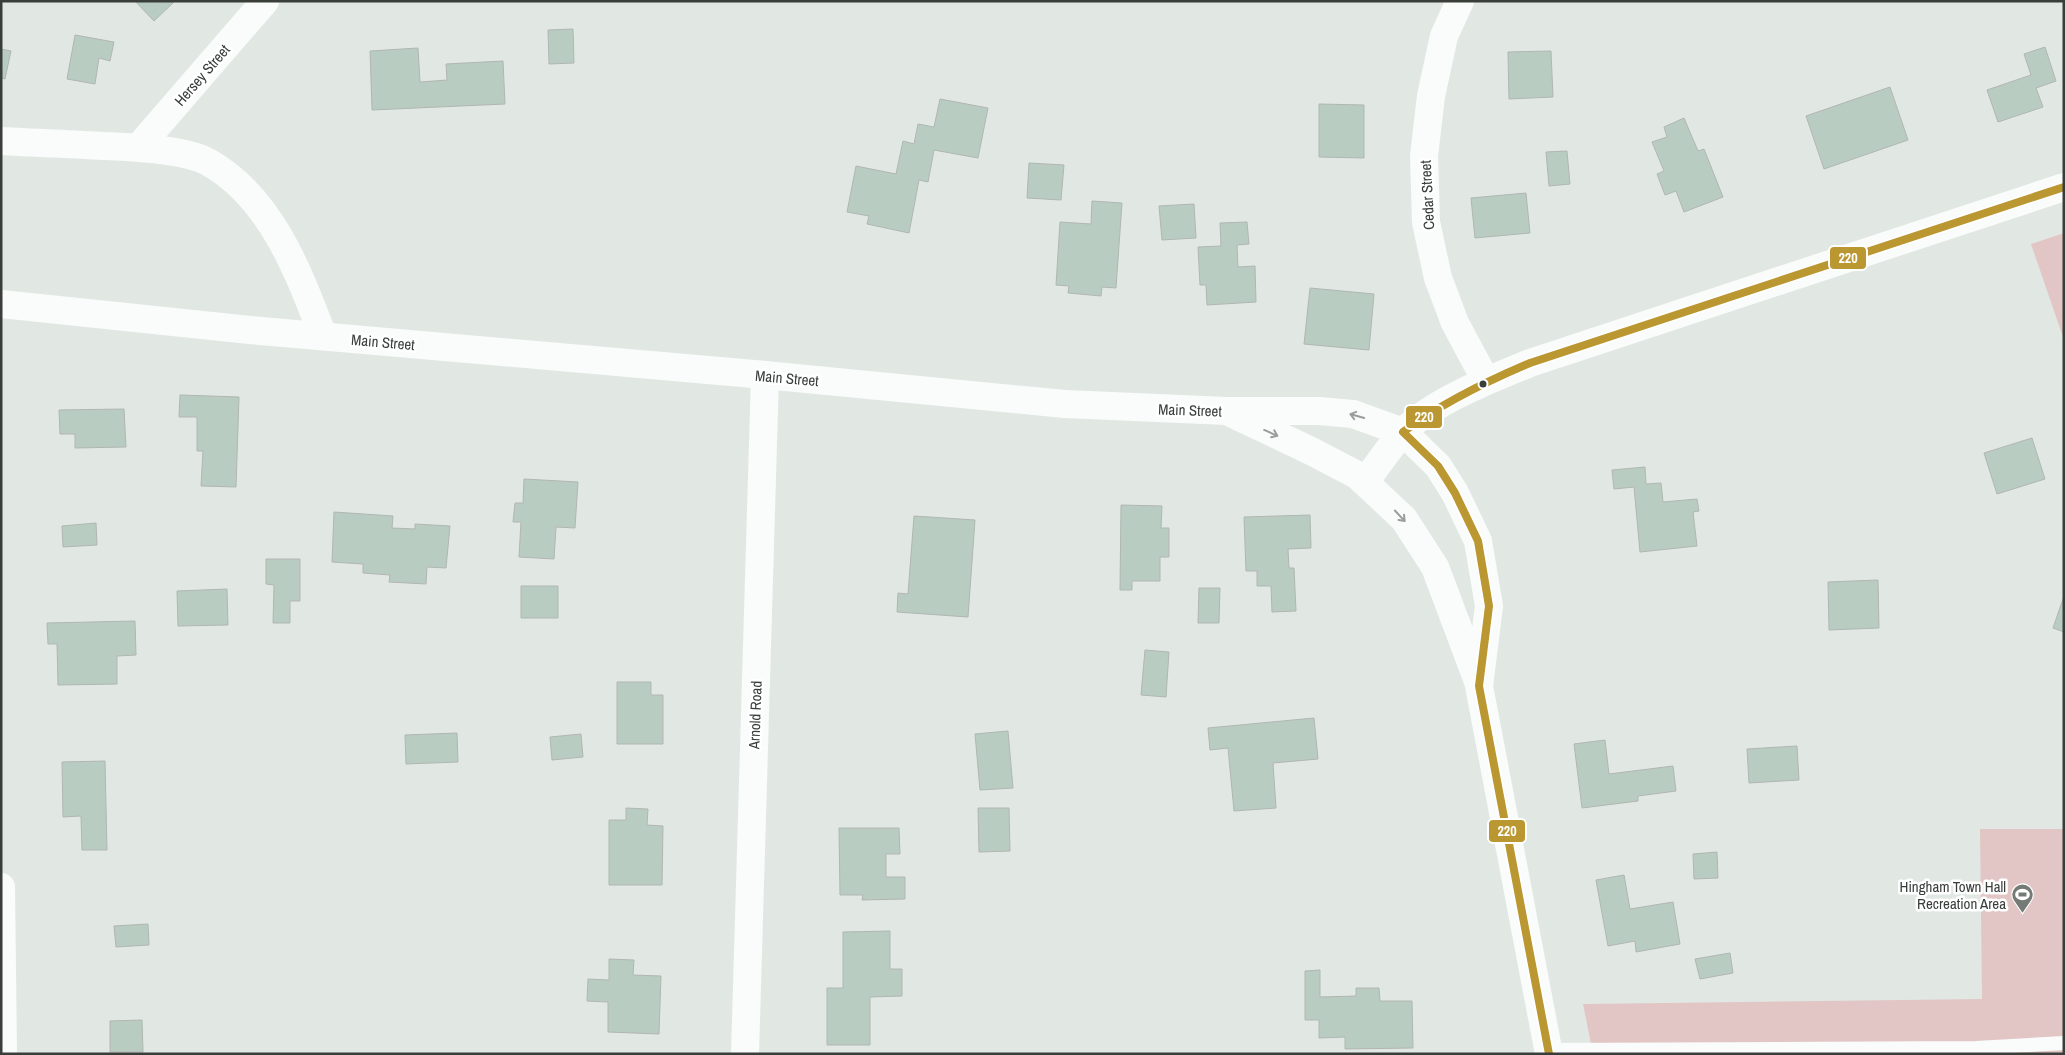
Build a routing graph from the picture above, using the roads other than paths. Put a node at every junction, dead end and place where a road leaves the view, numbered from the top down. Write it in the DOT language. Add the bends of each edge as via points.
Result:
graph roads {
  1 [pos="265,1"];
  2 [pos="1460,1"];
  3 [pos="1,141"];
  4 [pos="138,148"];
  5 [pos="2064,187"];
  6 [pos="1,304"];
  7 [pos="323,336"];
  8 [pos="765,376"];
  9 [pos="1486,381"];
  10 [pos="1227,411"];
  11 [pos="1403,432"];
  12 [pos="1365,482"];
  13 [pos="1479,686"];
  14 [pos="1,887"];
  15 [pos="1,923"];
  16 [pos="2064,1043"];
  17 [pos="1548,1052"];
  18 [pos="3,1054"];
  19 [pos="745,1054"];
  1 -- 4 [label="main road, Hersey Street"];
  2 -- 9 [label="main road, Cedar Street" via="1444,36 1431,96 1424,156 1426,222 1438,278 1455,323"];
  3 -- 4 [label="main road"];
  4 -- 7 [label="main road" via="176,152 208,162 236,183 270,220 299,274"];
  5 -- 9 [label="main road" via="1530,363"];
  6 -- 7 [label="main road, Main Street"];
  7 -- 8 [label="main road, Main Street"];
  8 -- 10 [label="main road, Main Street" via="1064,404"];
  8 -- 19 [label="main road, Arnold Road"];
  9 -- 11 [label="main road" via="1426,414"];
  11 -- 10 [label="main road, Main Street, one-way" via="1353,414"];
  10 -- 12 [label="main road, one-way" via="1311,451"];
  11 -- 12 [label="main road"];
  11 -- 13 [label="main road, Main Street" via="1438,466 1478,541 1489,606"];
  12 -- 13 [label="main road, one-way" via="1404,519 1435,567"];
  13 -- 17 [label="main road, Main Street"];
  14 -- 15 [label="main road"];
  15 -- 18 [label="main road"];
  16 -- 17 [label="lane" via="1976,1048"];
}
